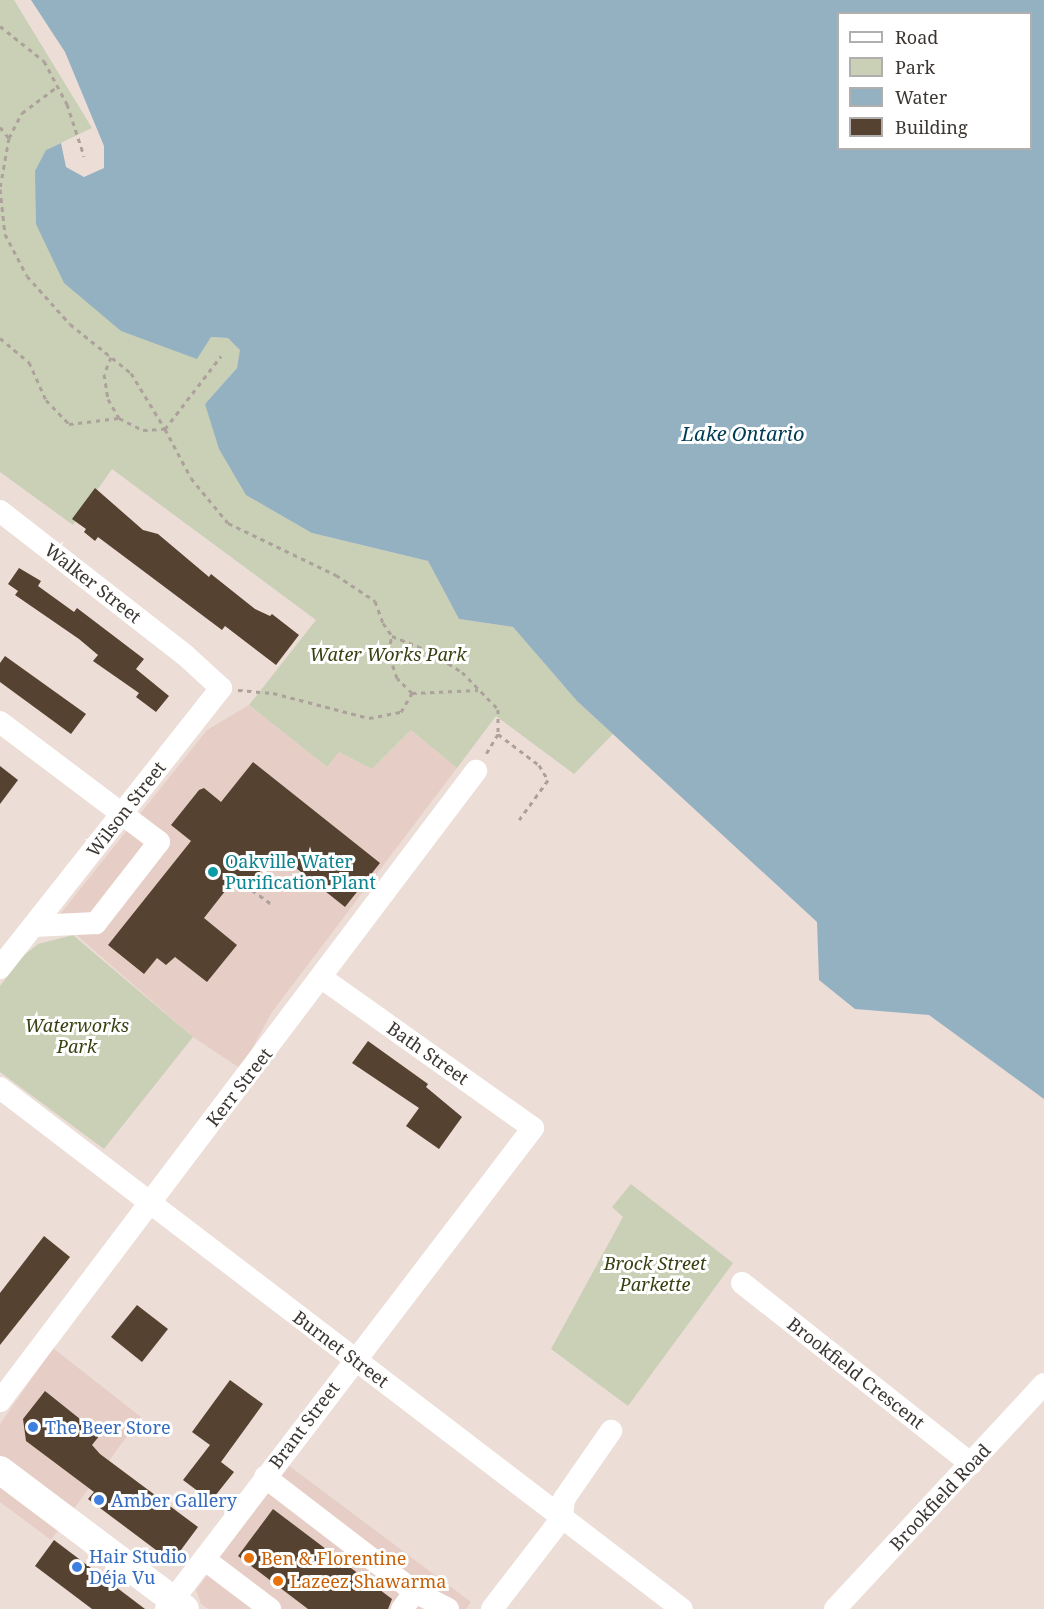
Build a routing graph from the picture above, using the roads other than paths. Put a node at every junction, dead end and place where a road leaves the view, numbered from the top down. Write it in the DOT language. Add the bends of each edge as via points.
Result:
graph roads {
  1 [pos="3,520"];
  2 [pos="221,688"];
  3 [pos="0,722"];
  4 [pos="476,771"];
  5 [pos="124,811"];
  6 [pos="33,926"];
  7 [pos="0,968"];
  8 [pos="323,979"];
  9 [pos="0,1088"];
  10 [pos="533,1128"];
  11 [pos="150,1201"];
  12 [pos="742,1283"];
  13 [pos="354,1359"];
  14 [pos="7,1377"];
  15 [pos="1044,1384"];
  16 [pos="0,1401"];
  17 [pos="611,1431"];
  18 [pos="971,1464"];
  19 [pos="0,1470"];
  20 [pos="265,1477"];
  21 [pos="562,1518"];
  22 [pos="204,1559"];
  23 [pos="409,1600"];
  24 [pos="175,1606"];
  25 [pos="270,1609"];
  26 [pos="448,1609"];
  27 [pos="492,1609"];
  28 [pos="682,1609"];
  29 [pos="835,1609"];
  1 -- 2 [label="street, Walker Street" via="185,655"];
  2 -- 5 [label="street, Wilson Street"];
  3 -- 5 [label="street"];
  4 -- 8 [label="street, Kerr Street"];
  5 -- 6 [label="street, Wilson Street"];
  5 -- 6 [label="street" via="159,842 96,923"];
  6 -- 7 [label="street, Wilson Street"];
  8 -- 10 [label="street, Bath Street"];
  8 -- 11 [label="street, Kerr Street"];
  9 -- 11 [label="street, Burnet Street"];
  10 -- 13 [label="street, Brant Street"];
  11 -- 13 [label="street, Burnet Street"];
  11 -- 14 [label="street, Kerr Street"];
  12 -- 18 [label="street, Brookfield Crescent"];
  13 -- 20 [label="street, Brant Street"];
  13 -- 21 [label="street, Burnet Street"];
  14 -- 16 [label="street, Kerr Street"];
  15 -- 18 [label="street, Brookfield Road"];
  17 -- 21 [label="street" via="564,1499"];
  18 -- 29 [label="street, Brookfield Road"];
  19 -- 24 [label="main road"];
  20 -- 22 [label="street, Brant Street"];
  20 -- 23 [label="street"];
  21 -- 27 [label="street"];
  21 -- 28 [label="street, Burnet Street"];
  22 -- 24 [label="street, Brant Street"];
  22 -- 25 [label="street"];
  23 -- 26 [label="street"];
}
